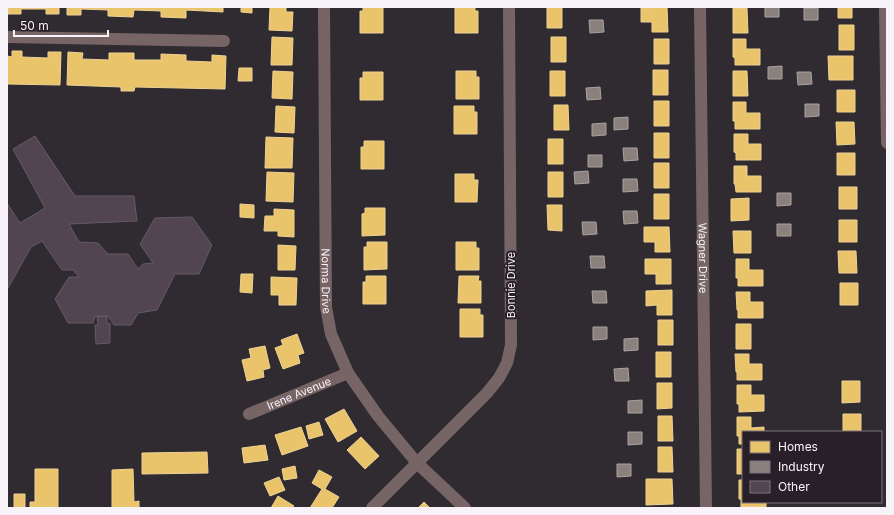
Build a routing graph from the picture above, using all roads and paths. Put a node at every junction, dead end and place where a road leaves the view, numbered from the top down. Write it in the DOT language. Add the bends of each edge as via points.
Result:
graph roads {
  1 [pos="324,7"];
  2 [pos="509,7"];
  3 [pos="700,7"];
  4 [pos="885,7"];
  5 [pos="7,37"];
  6 [pos="224,41"];
  7 [pos="887,143"];
  8 [pos="348,373"];
  9 [pos="249,414"];
  10 [pos="417,463"];
  11 [pos="372,508"];
  12 [pos="465,508"];
  13 [pos="706,508"];
  1 -- 8 [label="street, Norma Drive" via="326,307 331,334"];
  2 -- 10 [label="street, Bonnie Drive" via="510,345 507,363 487,393"];
  3 -- 13 [label="street, Wagner Drive"];
  4 -- 7 [label="street"];
  5 -- 6 [label="street"];
  8 -- 9 [label="street, Irene Avenue"];
  8 -- 10 [label="street, Norma Drive" via="378,416"];
  10 -- 11 [label="street"];
  10 -- 12 [label="street"];
}
